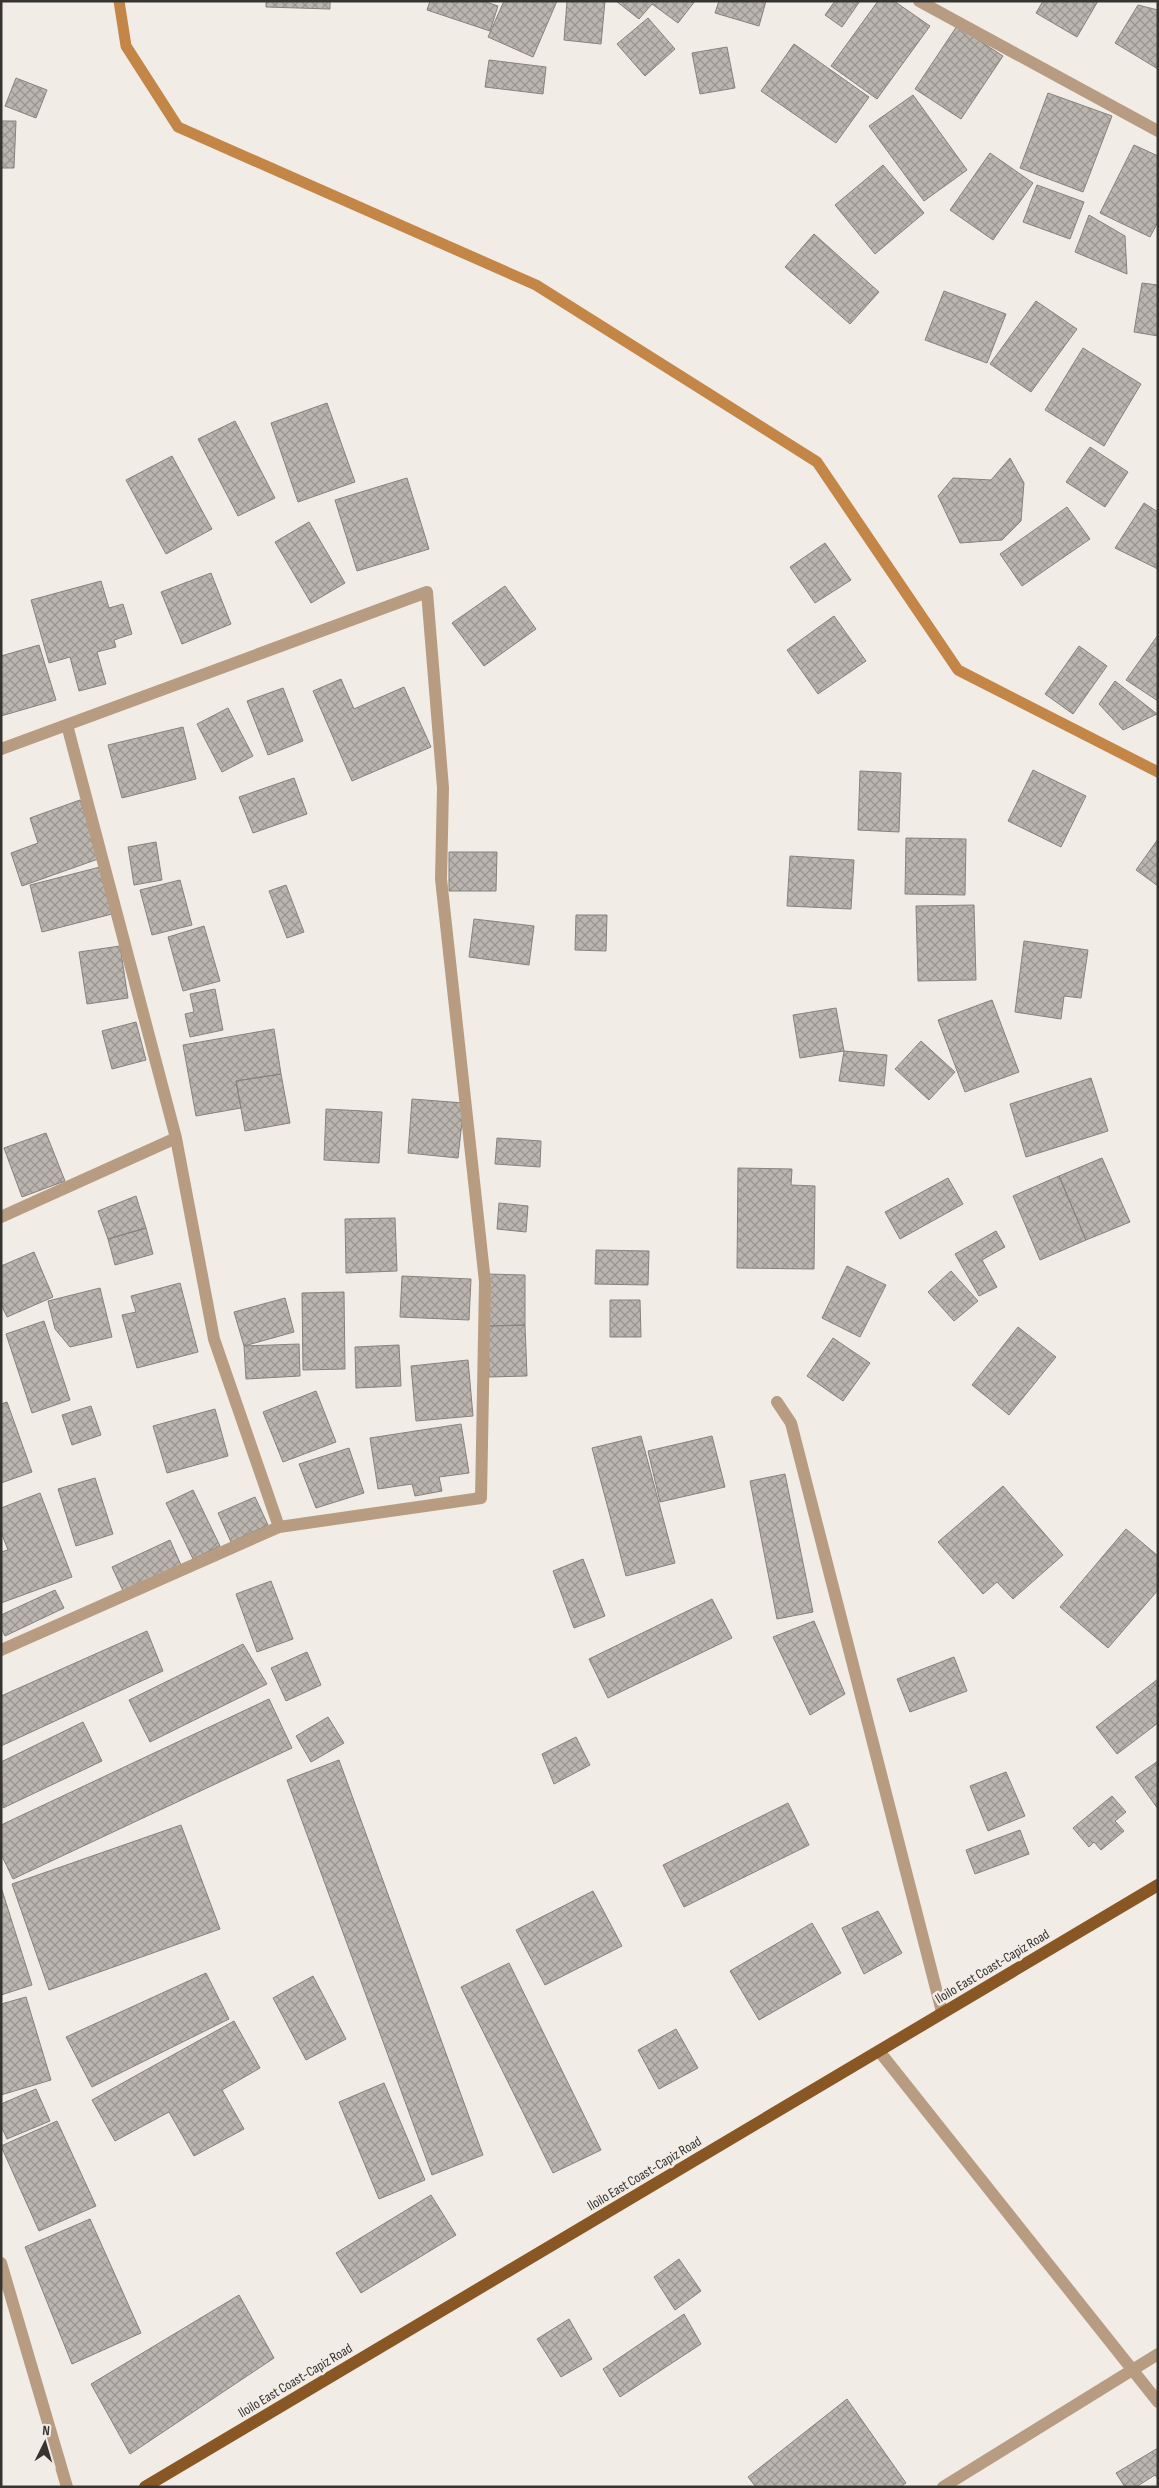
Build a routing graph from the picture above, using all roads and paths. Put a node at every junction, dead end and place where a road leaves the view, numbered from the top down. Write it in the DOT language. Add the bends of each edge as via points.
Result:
graph roads {
  1 [pos="919,1"];
  2 [pos="1158,131"];
  3 [pos="66,725"];
  4 [pos="1,749"];
  5 [pos="176,1138"];
  6 [pos="1,1217"];
  7 [pos="777,1402"];
  8 [pos="279,1527"];
  9 [pos="1,1650"];
  10 [pos="1158,1885"];
  11 [pos="942,2012"];
  12 [pos="879,2051"];
  13 [pos="1,2263"];
  14 [pos="1158,2354"];
  15 [pos="1133,2370"];
  16 [pos="1158,2402"];
  17 [pos="67,2487"];
  18 [pos="145,2487"];
  19 [pos="943,2487"];
  1 -- 2 [label="street"];
  3 -- 4 [label="street"];
  3 -- 5 [label="street"];
  3 -- 8 [label="street" via="427,592 443,788 442,879 485,1282 481,1498"];
  5 -- 6 [label="street"];
  5 -- 8 [label="street" via="214,1339"];
  7 -- 11 [label="street" via="792,1423"];
  8 -- 9 [label="street"];
  10 -- 11 [label="main road, Iloilo East Coast-Capiz Road"];
  11 -- 12 [label="main road, Iloilo East Coast-Capiz Road"];
  12 -- 15 [label="street"];
  12 -- 18 [label="main road, Iloilo East Coast-Capiz Road"];
  13 -- 17 [label="street"];
  14 -- 15 [label="street"];
  15 -- 16 [label="street"];
  15 -- 19 [label="street"];
}
